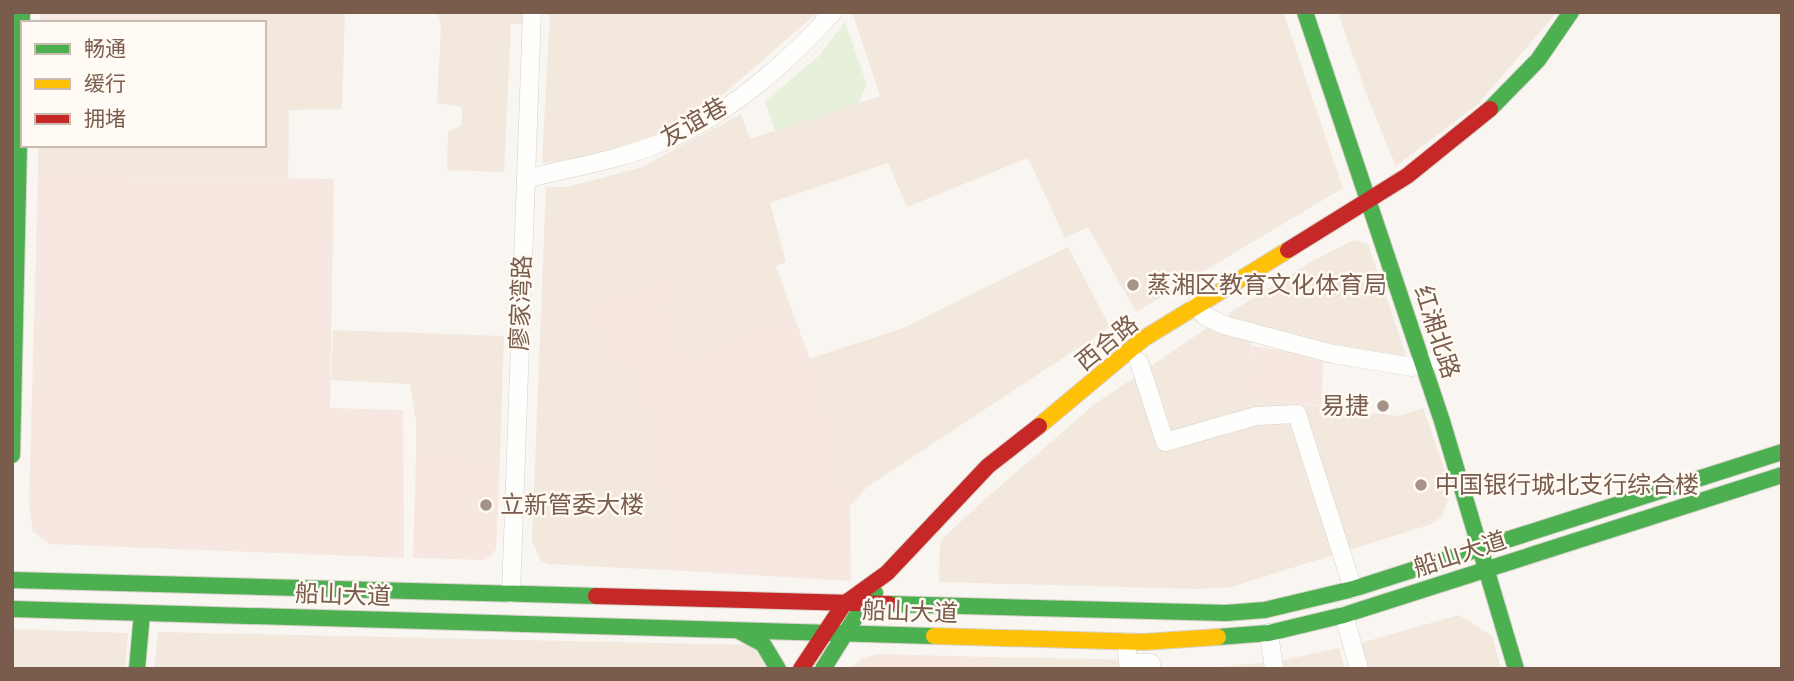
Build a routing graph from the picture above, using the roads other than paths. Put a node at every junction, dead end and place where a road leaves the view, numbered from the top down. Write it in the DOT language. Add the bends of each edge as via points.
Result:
graph roads {
  1 [pos="531,12"];
  2 [pos="833,12"];
  3 [pos="1305,12"];
  4 [pos="1319,12"];
  5 [pos="1571,12"];
  6 [pos="1584,12"];
  7 [pos="21,56"];
  8 [pos="526,179"];
  9 [pos="1376,203"];
  10 [pos="1200,311"];
  11 [pos="1142,354"];
  12 [pos="1430,362"];
  13 [pos="1782,452"];
  14 [pos="12,455"];
  15 [pos="1782,474"];
  16 [pos="1489,546"];
  17 [pos="1494,567"];
  18 [pos="12,580"];
  19 [pos="1353,589"];
  20 [pos="511,594"];
  21 [pos="844,604"];
  22 [pos="863,605"];
  23 [pos="12,609"];
  24 [pos="142,612"];
  25 [pos="1344,615"];
  26 [pos="735,629"];
  27 [pos="848,632"];
  28 [pos="824,633"];
  29 [pos="1269,633"];
  30 [pos="919,635"];
  31 [pos="1126,642"];
  32 [pos="1120,666"];
  33 [pos="137,669"];
  34 [pos="778,669"];
  35 [pos="801,669"];
  36 [pos="823,669"];
  37 [pos="830,669"];
  38 [pos="1151,669"];
  39 [pos="1274,669"];
  40 [pos="1359,669"];
  41 [pos="1516,669"];
  42 [pos="1529,669"];
  1 -- 8 [label="street, 廖家湾路"];
  2 -- 8 [label="street, 友谊巷" via="756,83 704,121 654,145"];
  3 -- 9 [label="main road, 红湘北路"];
  4 -- 9 [label="main road, 红湘北路"];
  5 -- 9 [label="main road, 西合路" via="1533,65 1481,119"];
  6 -- 9 [label="main road, 西合路" via="1542,71 1490,129 1456,157"];
  7 -- 14 [label="main road"];
  8 -- 20 [label="street, 廖家湾路"];
  9 -- 10 [label="main road, 西合路"];
  9 -- 12 [label="main road, 红湘北路"];
  10 -- 11 [label="main road, 西合路"];
  10 -- 12 [label="street" via="1224,325 1333,354 1412,367"];
  11 -- 19 [label="street" via="1166,442 1256,416 1297,414"];
  11 -- 21 [label="main road, 西合路" via="1098,373 1088,387 988,466 887,573"];
  11 -- 22 [label="main road, 西合路" via="995,474"];
  12 -- 16 [label="main road, 红湘北路"];
  13 -- 16 [label="main road, 船山大道"];
  15 -- 17 [label="main road, 船山大道"];
  16 -- 17 [label="main road, 红湘北路"];
  16 -- 19 [label="main road, 船山大道"];
  17 -- 25 [label="main road, 船山大道"];
  17 -- 41 [label="main road, 红湘北路"];
  17 -- 42 [label="main road, 红湘北路"];
  18 -- 20 [label="main road, 船山大道"];
  19 -- 22 [label="main road, 船山大道" via="1287,606 1226,613"];
  20 -- 21 [label="main road, 船山大道"];
  21 -- 22 [label="main road, 船山大道"];
  21 -- 28 [label="main road, 西合路"];
  22 -- 27 [label="main road, 西合路"];
  23 -- 24 [label="main road, 船山大道"];
  24 -- 26 [label="main road, 船山大道"];
  24 -- 33 [label="main road"];
  25 -- 29 [label="main road, 船山大道"];
  25 -- 40 [label="street"];
  26 -- 28 [label="main road, 船山大道"];
  26 -- 34 [label="main road" via="762,642"];
  27 -- 28 [label="main road, 船山大道"];
  27 -- 30 [label="main road, 船山大道"];
  27 -- 36 [label="main road, 西合路"];
  28 -- 35 [label="main road, 西合路"];
  29 -- 31 [label="main road, 船山大道"];
  29 -- 39 [label="street"];
  30 -- 31 [label="main road, 船山大道"];
  30 -- 37 [label="main road" via="857,646"];
  31 -- 32 [label="street"];
  32 -- 38 [label="street" via="1151,663"];
}
